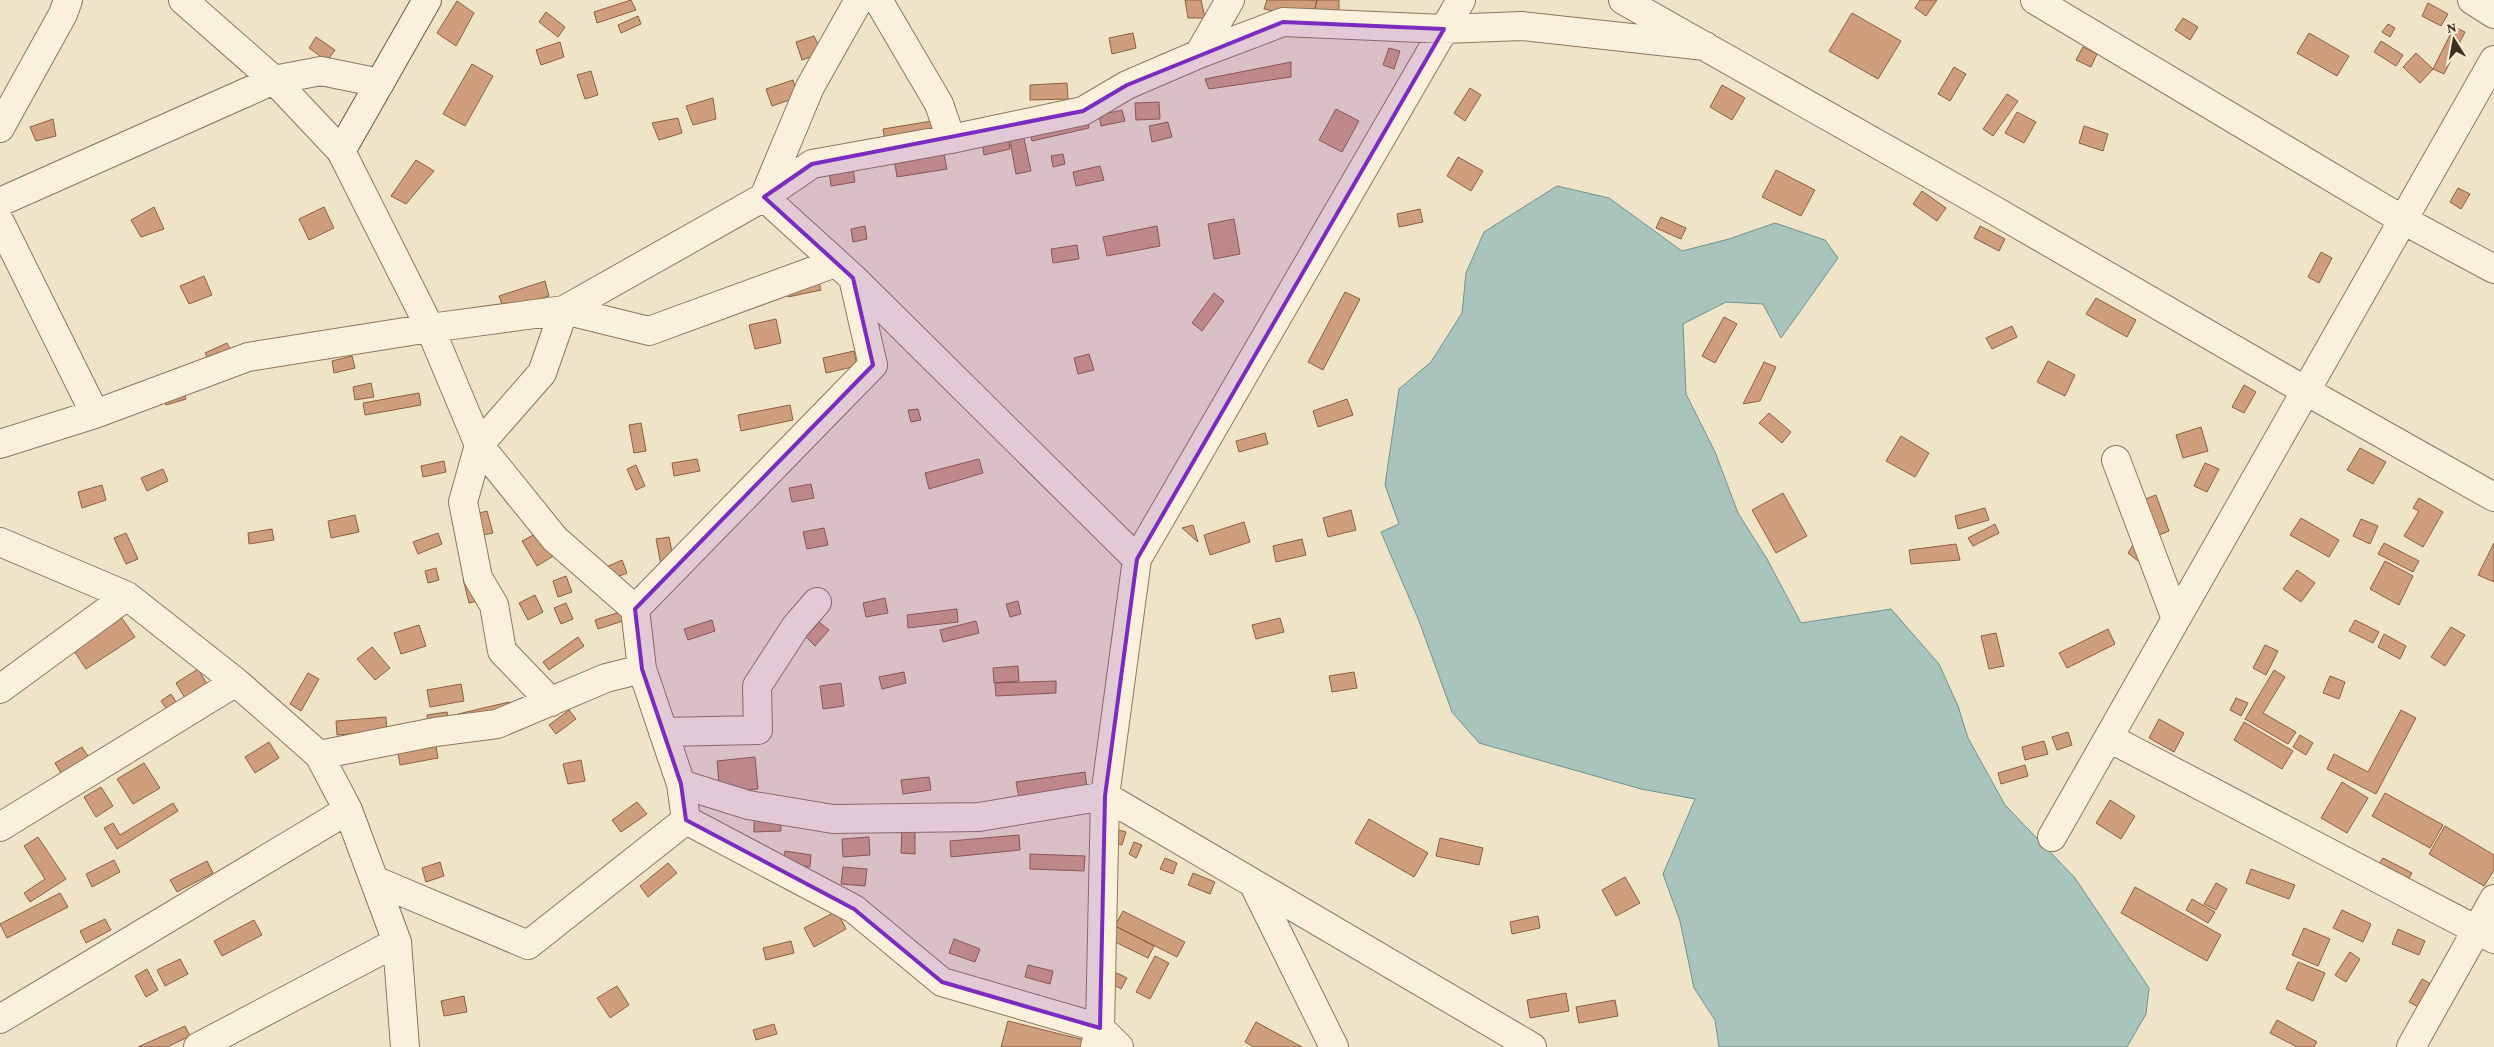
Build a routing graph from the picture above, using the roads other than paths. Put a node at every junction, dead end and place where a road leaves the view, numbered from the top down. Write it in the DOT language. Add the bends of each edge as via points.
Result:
graph roads {
  1 [pos="68,0"];
  2 [pos="183,0"];
  3 [pos="427,0"];
  4 [pos="859,0"];
  5 [pos="878,0"];
  6 [pos="1230,0"];
  7 [pos="1461,0"];
  8 [pos="1623,0"];
  9 [pos="2034,0"];
  10 [pos="2472,0"];
  11 [pos="2494,14"];
  12 [pos="1444,29"];
  13 [pos="1705,46"];
  14 [pos="1199,54"];
  15 [pos="2494,60"];
  16 [pos="274,80"];
  17 [pos="380,83"];
  18 [pos="0,128"];
  19 [pos="951,139"];
  20 [pos="341,151"];
  21 [pos="764,197"];
  22 [pos="0,202"];
  23 [pos="2403,220"];
  24 [pos="0,222"];
  25 [pos="2494,269"];
  26 [pos="844,270"];
  27 [pos="564,310"];
  28 [pos="430,328"];
  29 [pos="2306,391"];
  30 [pos="95,414"];
  31 [pos="0,444"];
  32 [pos="479,445"];
  33 [pos="2116,460"];
  34 [pos="2494,497"];
  35 [pos="0,542"];
  36 [pos="1137,559"];
  37 [pos="127,596"];
  38 [pos="817,602"];
  39 [pos="635,608"];
  40 [pos="2176,619"];
  41 [pos="642,669"];
  42 [pos="236,682"];
  43 [pos="0,689"];
  44 [pos="551,702"];
  45 [pos="662,732"];
  46 [pos="2109,738"];
  47 [pos="319,755"];
  48 [pos="681,784"];
  49 [pos="1104,796"];
  50 [pos="348,810"];
  51 [pos="686,820"];
  52 [pos="0,827"];
  53 [pos="2052,837"];
  54 [pos="374,880"];
  55 [pos="1253,883"];
  56 [pos="2494,899"];
  57 [pos="2485,934"];
  58 [pos="397,942"];
  59 [pos="0,1019"];
  60 [pos="1097,1038"];
  61 [pos="198,1047"];
  62 [pos="405,1047"];
  63 [pos="1119,1047"];
  64 [pos="1334,1047"];
  65 [pos="1532,1047"];
  66 [pos="2411,1047"];
  1 -- 18 [label="street"];
  2 -- 16 [label="street"];
  3 -- 17 [label="street"];
  4 -- 21 [label="street" via="810,87"];
  5 -- 19 [label="street" via="939,104"];
  6 -- 14 [label="street"];
  7 -- 12 [label="street"];
  8 -- 13 [label="street"];
  9 -- 23 [label="street"];
  10 -- 11 [label="street"];
  12 -- 13 [label="street" via="1522,26"];
  12 -- 14 [label="street" via="1283,22"];
  12 -- 36 [label="street"];
  13 -- 29 [label="street"];
  14 -- 19 [label="street" via="1127,85 1083,111"];
  15 -- 23 [label="street"];
  16 -- 17 [label="street" via="321,71"];
  16 -- 20 [label="street"];
  16 -- 22 [label="street"];
  17 -- 20 [label="street"];
  19 -- 21 [label="street" via="812,164"];
  20 -- 28 [label="street"];
  21 -- 26 [label="street"];
  21 -- 27 [label="street"];
  23 -- 25 [label="street"];
  23 -- 29 [label="street"];
  24 -- 30 [label="street"];
  26 -- 27 [label="street" via="649,331"];
  26 -- 36 [label="street"];
  26 -- 39 [label="street" via="873,365"];
  27 -- 28 [label="street"];
  27 -- 32 [label="street" via="542,373"];
  28 -- 30 [label="street" via="248,357"];
  28 -- 32 [label="street"];
  29 -- 34 [label="street"];
  29 -- 40 [label="street"];
  30 -- 31 [label="street"];
  32 -- 39 [label="street" via="555,539"];
  32 -- 44 [label="street" via="463,502 478,578 494,605 502,651"];
  33 -- 40 [label="street"];
  35 -- 37 [label="street"];
  36 -- 49 [label="street"];
  37 -- 42 [label="street"];
  37 -- 43 [label="street"];
  38 -- 45 [label="street" via="796,626 757,686 758,730"];
  39 -- 41 [label="street"];
  40 -- 46 [label="street"];
  41 -- 44 [label="street" via="606,678"];
  41 -- 45 [label="street"];
  42 -- 47 [label="street"];
  42 -- 52 [label="street"];
  44 -- 47 [label="street" via="497,724 435,732"];
  45 -- 48 [label="street"];
  46 -- 53 [label="street"];
  46 -- 57 [label="street"];
  47 -- 50 [label="street"];
  48 -- 49 [label="street" via="748,805 832,819 980,817"];
  48 -- 51 [label="street"];
  49 -- 55 [label="street"];
  49 -- 60 [label="street"];
  50 -- 54 [label="street"];
  50 -- 59 [label="street"];
  51 -- 54 [label="street" via="528,945"];
  51 -- 60 [label="street" via="854,908 942,982"];
  54 -- 58 [label="street"];
  55 -- 64 [label="street"];
  55 -- 65 [label="street"];
  56 -- 57 [label="street"];
  57 -- 66 [label="street"];
  58 -- 61 [label="street"];
  58 -- 62 [label="street"];
  60 -- 63 [label="street"];
}
